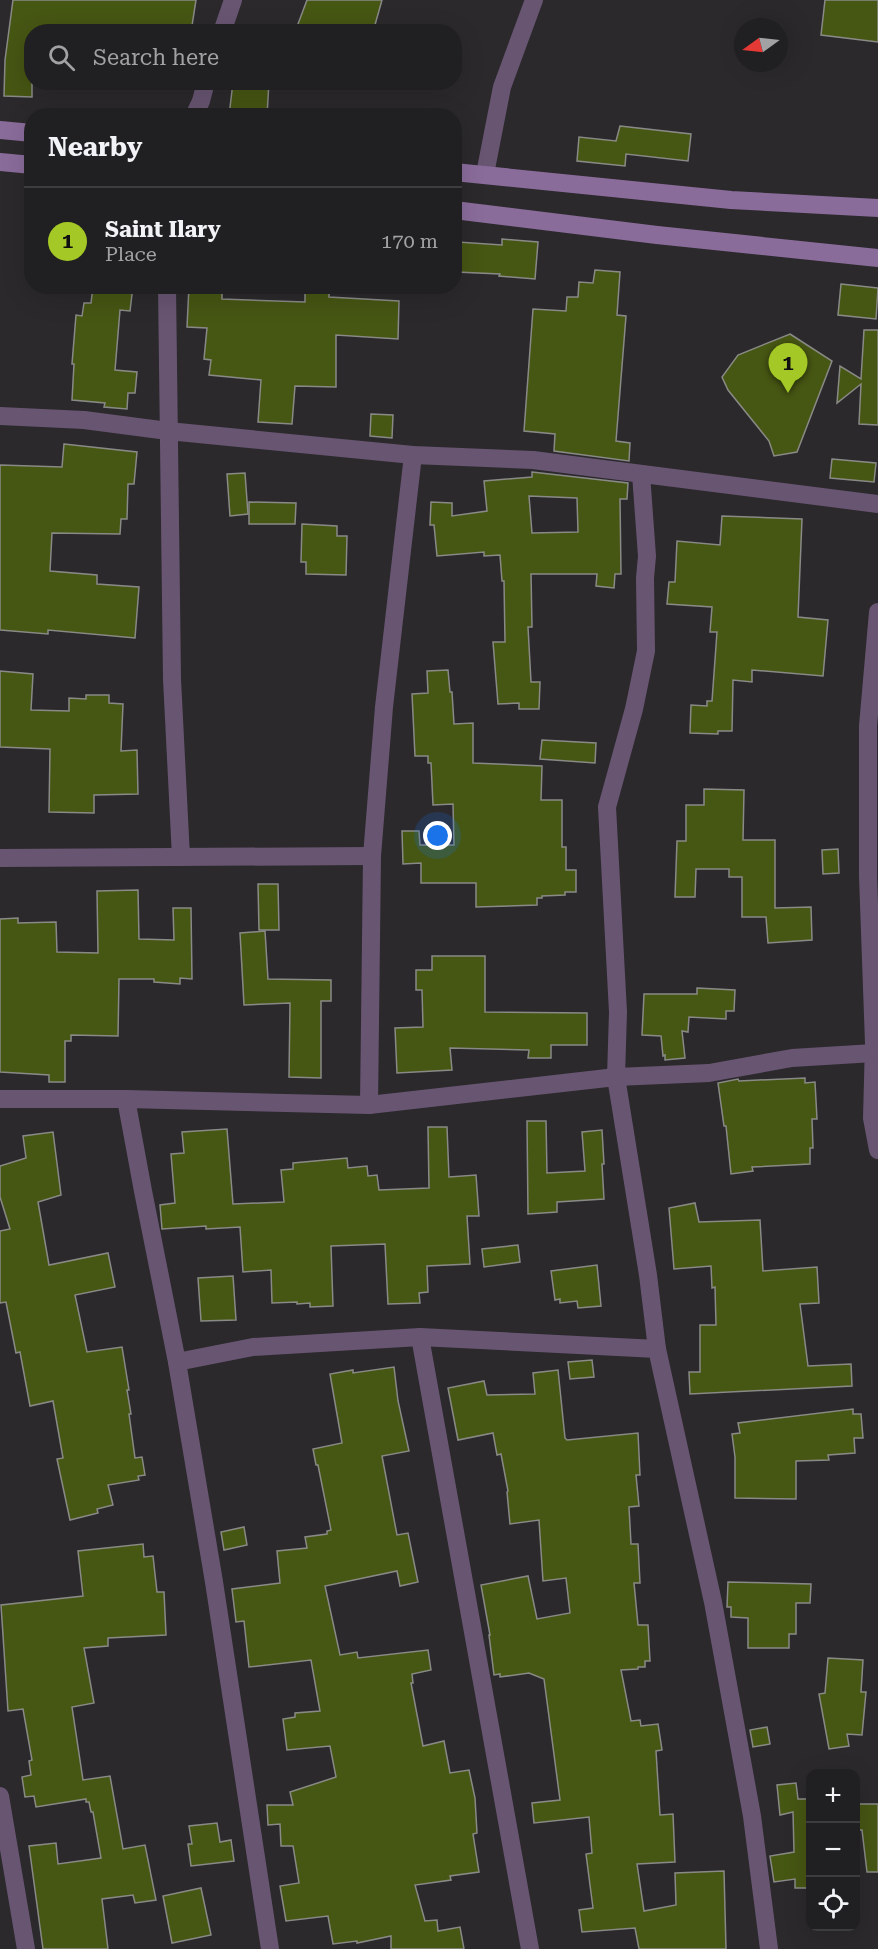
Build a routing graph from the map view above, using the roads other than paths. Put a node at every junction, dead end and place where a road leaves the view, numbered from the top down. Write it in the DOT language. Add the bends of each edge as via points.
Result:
graph roads {
  1 [pos="233,0"];
  2 [pos="534,0"];
  3 [pos="225,24"];
  4 [pos="204,90"];
  5 [pos="198,108"];
  6 [pos="0,130"];
  7 [pos="24,132"];
  8 [pos="0,162"];
  9 [pos="24,164"];
  10 [pos="462,173"];
  11 [pos="484,174"];
  12 [pos="878,208"];
  13 [pos="462,211"];
  14 [pos="878,258"];
  15 [pos="167,294"];
  16 [pos="0,416"];
  17 [pos="168,431"];
  18 [pos="413,454"];
  19 [pos="641,474"];
  20 [pos="878,504"];
  21 [pos="878,612"];
  22 [pos="372,856"];
  23 [pos="181,857"];
  24 [pos="0,858"];
  25 [pos="873,874"];
  26 [pos="874,1053"];
  27 [pos="616,1077"];
  28 [pos="0,1099"];
  29 [pos="126,1099"];
  30 [pos="369,1105"];
  31 [pos="875,1117"];
  32 [pos="878,1150"];
  33 [pos="420,1337"];
  34 [pos="657,1349"];
  35 [pos="177,1362"];
  36 [pos="0,1796"];
  37 [pos="26,1949"];
  38 [pos="270,1949"];
  39 [pos="530,1949"];
  40 [pos="769,1949"];
  1 -- 3 [label="street"];
  2 -- 11 [label="street" via="502,87"];
  4 -- 5 [label="street"];
  6 -- 7 [label="main road"];
  8 -- 9 [label="main road"];
  10 -- 11 [label="main road"];
  11 -- 12 [label="main road" via="731,200"];
  13 -- 14 [label="main road"];
  15 -- 17 [label="street"];
  16 -- 17 [label="street" via="84,420"];
  17 -- 18 [label="street"];
  17 -- 23 [label="street" via="172,679"];
  18 -- 19 [label="street" via="533,460"];
  18 -- 22 [label="street" via="384,707"];
  19 -- 20 [label="street"];
  19 -- 27 [label="street" via="647,556 646,651 607,807 618,1012"];
  21 -- 25 [label="street" via="868,726"];
  22 -- 23 [label="street"];
  22 -- 30 [label="street"];
  23 -- 24 [label="street"];
  25 -- 26 [label="street"];
  26 -- 27 [label="street" via="792,1058 709,1073"];
  26 -- 31 [label="street"];
  27 -- 30 [label="street"];
  27 -- 34 [label="street"];
  28 -- 29 [label="street"];
  29 -- 30 [label="street"];
  29 -- 35 [label="street"];
  31 -- 32 [label="street"];
  33 -- 34 [label="street"];
  33 -- 35 [label="street" via="253,1347"];
  33 -- 39 [label="street"];
  34 -- 40 [label="street" via="721,1647 752,1816"];
  35 -- 38 [label="street"];
  36 -- 37 [label="street"];
}
